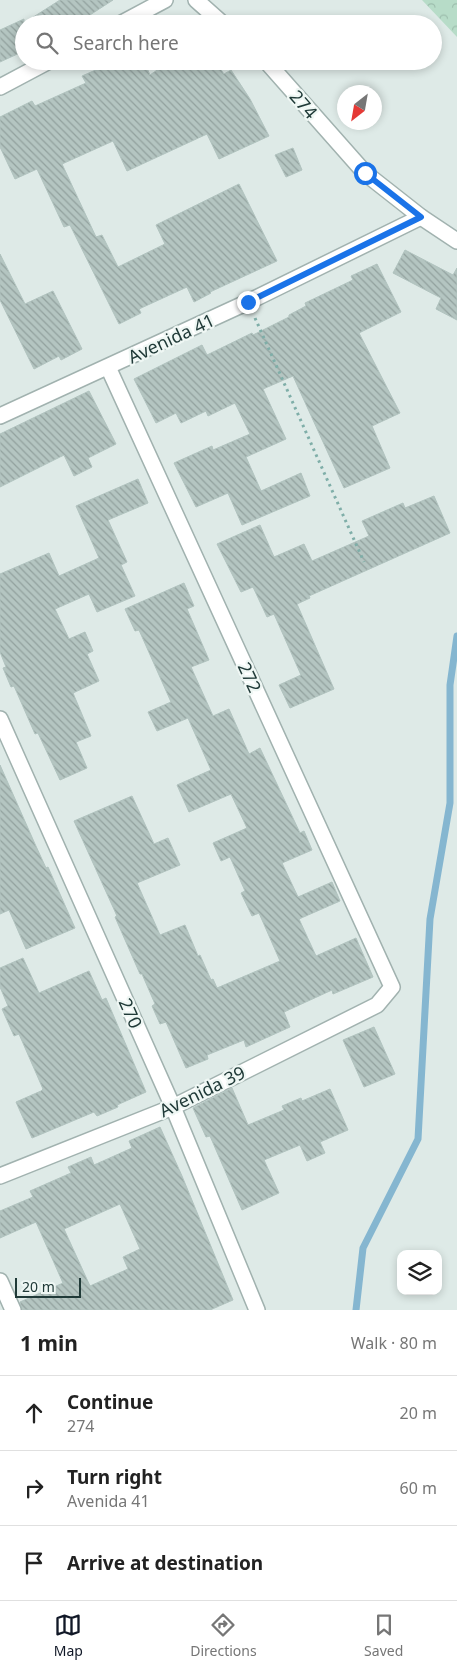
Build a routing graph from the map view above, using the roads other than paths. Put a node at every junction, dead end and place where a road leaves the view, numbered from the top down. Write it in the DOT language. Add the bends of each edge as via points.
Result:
graph roads {
  1 [pos="165,0"];
  2 [pos="196,0"];
  3 [pos="137,15"];
  4 [pos="213,15"];
  5 [pos="32,70"];
  6 [pos="274,70"];
  7 [pos="0,87"];
  8 [pos="421,217"];
  9 [pos="457,242"];
  10 [pos="108,367"];
  11 [pos="0,416"];
  12 [pos="0,719"];
  13 [pos="392,987"];
  14 [pos="173,1107"];
  15 [pos="0,1176"];
  16 [pos="0,1281"];
  17 [pos="13,1310"];
  18 [pos="257,1310"];
  1 -- 3 [label="street"];
  2 -- 4 [label="street"];
  5 -- 7 [label="street"];
  6 -- 8 [label="street, 274" via="365,173"];
  8 -- 9 [label="street, 274"];
  8 -- 10 [label="street, Avenida 41"];
  10 -- 11 [label="street, Avenida 41"];
  10 -- 13 [label="street, 272"];
  12 -- 14 [label="street, 270"];
  13 -- 14 [label="street, Avenida 39" via="377,1005"];
  14 -- 15 [label="street, Avenida 39"];
  14 -- 18 [label="street, 270"];
  16 -- 17 [label="street"];
}
